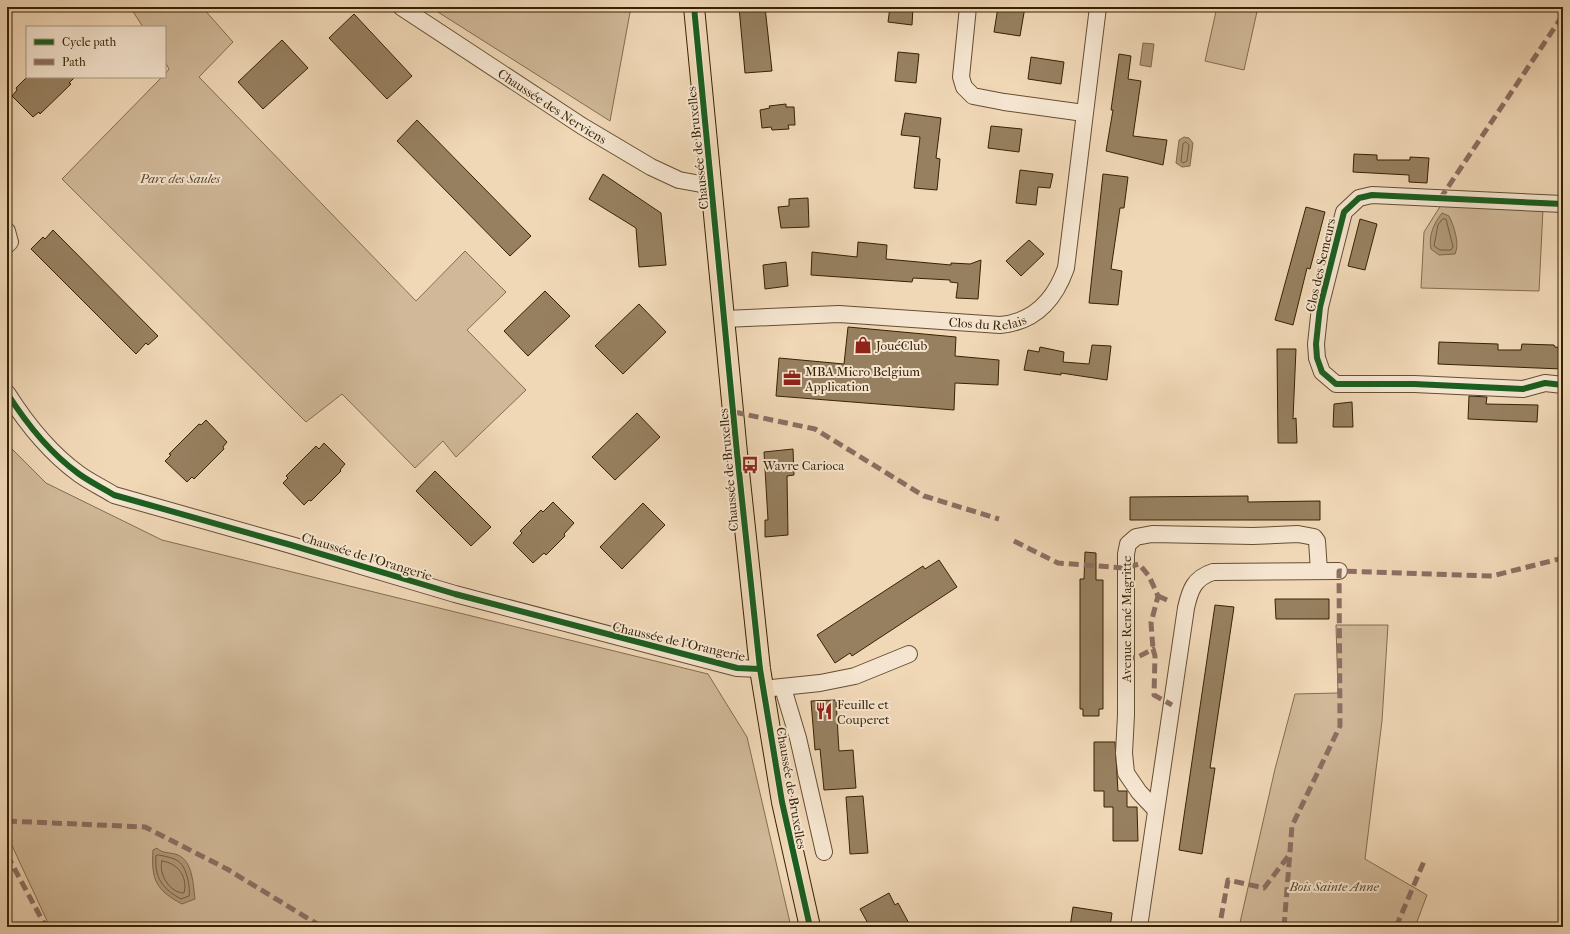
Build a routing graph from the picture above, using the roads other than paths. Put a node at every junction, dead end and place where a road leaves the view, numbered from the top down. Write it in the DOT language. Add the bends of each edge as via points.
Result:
graph roads {
  1 [pos="401,7"];
  2 [pos="694,7"];
  3 [pos="968,7"];
  4 [pos="1098,7"];
  5 [pos="1084,113"];
  6 [pos="712,186"];
  7 [pos="1563,204"];
  8 [pos="7,231"];
  9 [pos="7,245"];
  10 [pos="724,320"];
  11 [pos="1563,384"];
  12 [pos="7,393"];
  13 [pos="1339,570"];
  14 [pos="1319,571"];
  15 [pos="909,654"];
  16 [pos="760,669"];
  17 [pos="773,688"];
  18 [pos="1156,810"];
  19 [pos="824,852"];
  20 [pos="810,927"];
  21 [pos="1139,927"];
  1 -- 6 [label="street, Chaussée des Nerviens" via="582,126 651,168 679,180"];
  2 -- 6 [label="main road, Chaussée de Bruxelles"];
  3 -- 5 [label="street" via="960,72 964,87 973,96"];
  4 -- 5 [label="street, Clos du Relais"];
  5 -- 10 [label="street, Clos du Relais" via="1066,268 1060,284 1050,299 1028,318 1000,325 839,314"];
  6 -- 10 [label="main road, Chaussée de Bruxelles"];
  7 -- 11 [label="street, Clos des Semeurs" via="1372,195 1359,198 1344,212 1320,307 1316,358 1322,372 1336,384 1414,384 1523,389 1546,383"];
  8 -- 9 [label="street" via="10,242"];
  10 -- 16 [label="main road, Chaussée de Bruxelles"];
  12 -- 16 [label="street, Chaussée de l'Orangerie" via="38,435 59,456 79,474 114,495 532,616 737,668"];
  13 -- 14 [label="street"];
  14 -- 18 [label="street" via="1213,572 1195,582 1186,608"];
  14 -- 18 [label="street, Avenue René Magritte" via="1317,541 1298,534 1152,534 1136,537 1128,544 1125,568 1126,773"];
  15 -- 17 [label="street" via="855,676"];
  16 -- 17 [label="main road, Chaussée de Bruxelles"];
  17 -- 19 [label="street" via="798,738"];
  17 -- 20 [label="main road, Chaussée de Bruxelles" via="782,802"];
  18 -- 21 [label="street"];
}
